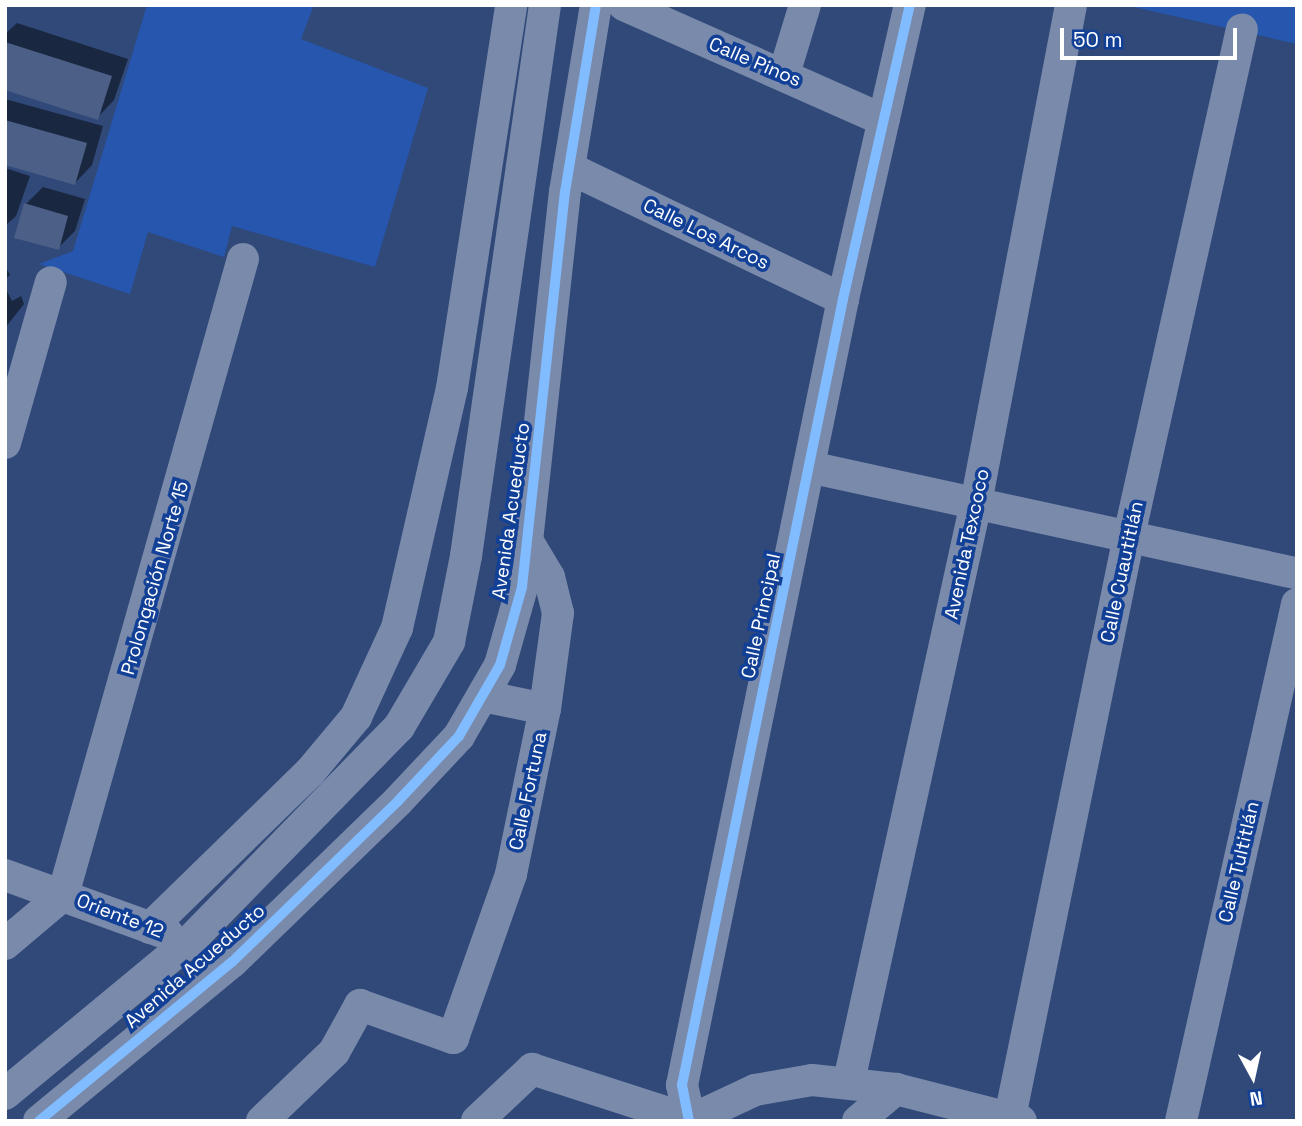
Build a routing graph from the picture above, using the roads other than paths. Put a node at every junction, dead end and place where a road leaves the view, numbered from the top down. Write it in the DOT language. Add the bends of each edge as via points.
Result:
graph roads {
  1 [pos="511,5"];
  2 [pos="545,5"];
  3 [pos="596,5"];
  4 [pos="624,5"];
  5 [pos="806,5"];
  6 [pos="910,5"];
  7 [pos="1071,5"];
  8 [pos="1242,29"];
  9 [pos="784,74"];
  10 [pos="884,120"];
  11 [pos="569,168"];
  12 [pos="243,259"];
  13 [pos="51,282"];
  14 [pos="843,299"];
  15 [pos="5,443"];
  16 [pos="809,467"];
  17 [pos="976,503"];
  18 [pos="1129,536"];
  19 [pos="528,542"];
  20 [pos="1297,573"];
  21 [pos="1297,604"];
  22 [pos="483,696"];
  23 [pos="545,709"];
  24 [pos="5,875"];
  25 [pos="63,895"];
  26 [pos="150,928"];
  27 [pos="189,942"];
  28 [pos="5,944"];
  29 [pos="232,962"];
  30 [pos="849,1081"];
  31 [pos="896,1089"];
  32 [pos="5,1094"];
  33 [pos="1015,1119"];
  34 [pos="689,1120"];
  35 [pos="39,1121"];
  36 [pos="262,1121"];
  37 [pos="477,1121"];
  38 [pos="858,1121"];
  39 [pos="1181,1121"];
  1 -- 26 [label="street" via="452,388 397,628 356,717 310,772"];
  2 -- 27 [label="street, Avenida Acueducto" via="468,543 449,642 399,727"];
  3 -- 11 [label="street, Avenida Acueducto"];
  4 -- 9 [label="street, Calle Pinos"];
  5 -- 9 [label="street"];
  6 -- 10 [label="street, Calle Principal"];
  7 -- 17 [label="street, Avenida Texcoco"];
  8 -- 18 [label="street, Calle Cuautitlán"];
  9 -- 10 [label="street, Calle Pinos"];
  10 -- 14 [label="street, Calle Principal"];
  11 -- 14 [label="street, Calle Los Arcos"];
  11 -- 19 [label="street, Avenida Acueducto"];
  12 -- 25 [label="street, Prolongación Norte 15"];
  13 -- 15 [label="street"];
  14 -- 16 [label="street, Calle Principal"];
  16 -- 17 [label="street"];
  16 -- 34 [label="street, Calle Principal" via="682,1085"];
  17 -- 18 [label="street"];
  17 -- 30 [label="street, Avenida Texcoco"];
  18 -- 20 [label="street"];
  18 -- 33 [label="street, Calle Cuautitlán"];
  19 -- 22 [label="street, Avenida Acueducto" via="522,587 500,665"];
  19 -- 23 [label="street, Calle Fortuna" via="549,577 558,613"];
  21 -- 39 [label="street, Calle Tultitlán"];
  22 -- 23 [label="street"];
  22 -- 29 [label="street, Avenida Acueducto" via="459,736 398,801"];
  23 -- 36 [label="street, Calle Fortuna" via="511,874 453,1038 360,1005 334,1052"];
  24 -- 25 [label="street, Oriente 12"];
  25 -- 26 [label="street, Oriente 12"];
  25 -- 28 [label="street"];
  26 -- 27 [label="street, Oriente 12"];
  27 -- 29 [label="street, Oriente 12"];
  27 -- 32 [label="street, Avenida Acueducto"];
  29 -- 35 [label="street, Avenida Acueducto"];
  30 -- 31 [label="street"];
  30 -- 34 [label="street" via="812,1080 755,1090"];
  31 -- 33 [label="street"];
  31 -- 38 [label="street"];
  34 -- 37 [label="street" via="532,1069"];
}
